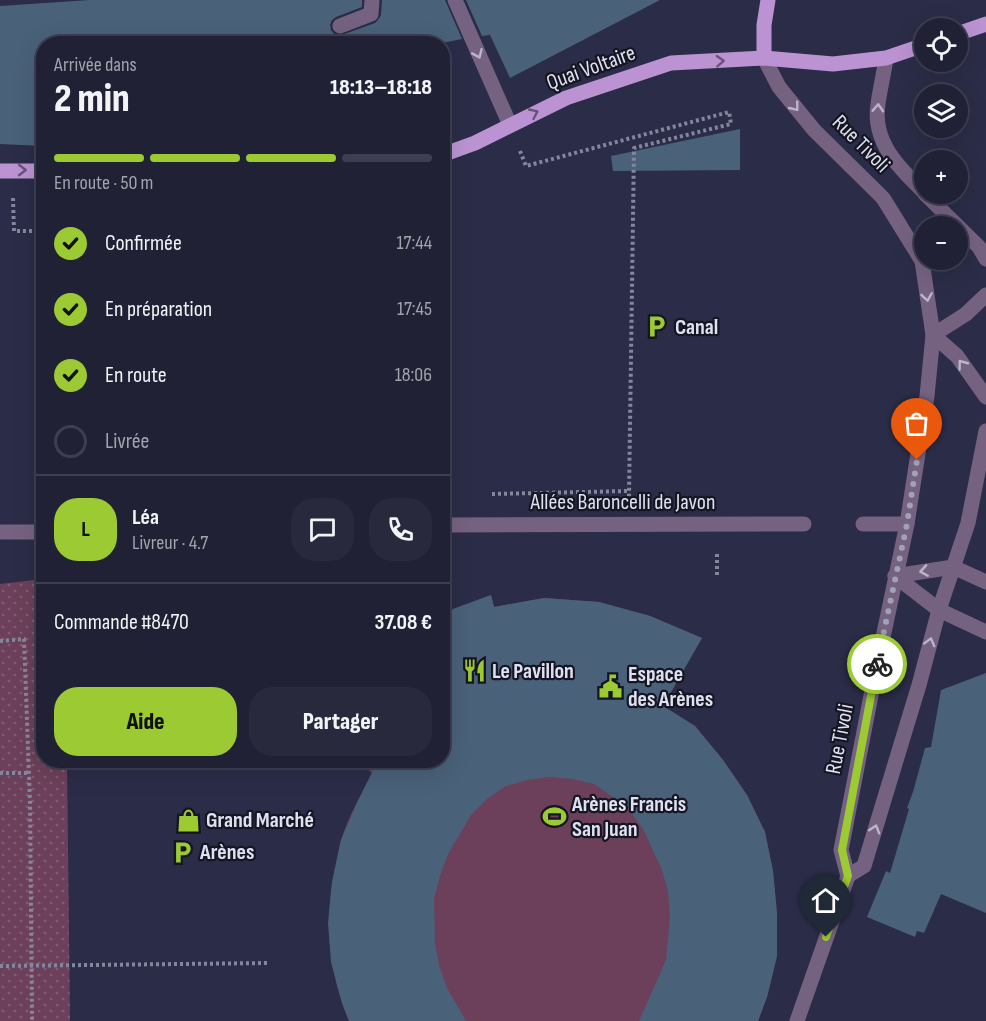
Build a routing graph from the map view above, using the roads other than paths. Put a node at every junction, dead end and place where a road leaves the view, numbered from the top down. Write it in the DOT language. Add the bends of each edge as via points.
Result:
graph roads {
  1 [pos="372,0"];
  2 [pos="455,0"];
  3 [pos="768,0"];
  4 [pos="986,24"];
  5 [pos="340,27"];
  6 [pos="968,30"];
  7 [pos="914,48"];
  8 [pos="764,58"];
  9 [pos="886,58"];
  10 [pos="510,125"];
  11 [pos="450,152"];
  12 [pos="0,171"];
  13 [pos="36,171"];
  14 [pos="914,182"];
  15 [pos="936,204"];
  16 [pos="986,259"];
  17 [pos="986,295"];
  18 [pos="933,335"];
  19 [pos="986,397"];
  20 [pos="986,431"];
  21 [pos="804,524"];
  22 [pos="907,524"];
  23 [pos="450,525"];
  24 [pos="862,525"];
  25 [pos="0,532"];
  26 [pos="36,532"];
  27 [pos="953,567"];
  28 [pos="896,576"];
  29 [pos="986,582"];
  30 [pos="939,610"];
  31 [pos="986,632"];
  32 [pos="848,876"];
  33 [pos="796,1021"];
  1 -- 5 [label="street" via="371,14"];
  2 -- 10 [label="street, one-way"];
  3 -- 8 [label="main road"];
  4 -- 6 [label="main road"];
  7 -- 9 [label="main road, Quai Voltaire"];
  8 -- 9 [label="main road, Quai Voltaire" via="834,64"];
  10 -- 8 [label="main road, Quai Voltaire, one-way" via="566,98 670,63"];
  8 -- 18 [label="street, Rue Tivoli, one-way" via="779,87 814,130 883,198 922,261"];
  14 -- 9 [label="street, Rue Tivoli, one-way" via="899,167 879,135 877,106"];
  10 -- 11 [label="main road, Quai Voltaire"];
  12 -- 13 [label="main road, one-way"];
  15 -- 16 [label="street, Rue Tivoli"];
  17 -- 18 [label="street" via="966,314"];
  19 -- 18 [label="street, one-way" via="957,356"];
  18 -- 22 [label="street, Rue Tivoli"];
  20 -- 27 [label="street" via="968,523"];
  21 -- 23 [label="street, Allées Baroncelli de Javon"];
  22 -- 24 [label="street"];
  22 -- 28 [label="street, Rue Tivoli"];
  25 -- 26 [label="street"];
  27 -- 28 [label="street, one-way"];
  27 -- 29 [label="street"];
  27 -- 30 [label="street"];
  28 -- 30 [label="street"];
  28 -- 32 [label="street, Rue Tivoli" via="842,850"];
  30 -- 31 [label="street"];
  32 -- 30 [label="street, one-way" via="864,866"];
  32 -- 33 [label="street"];
}
